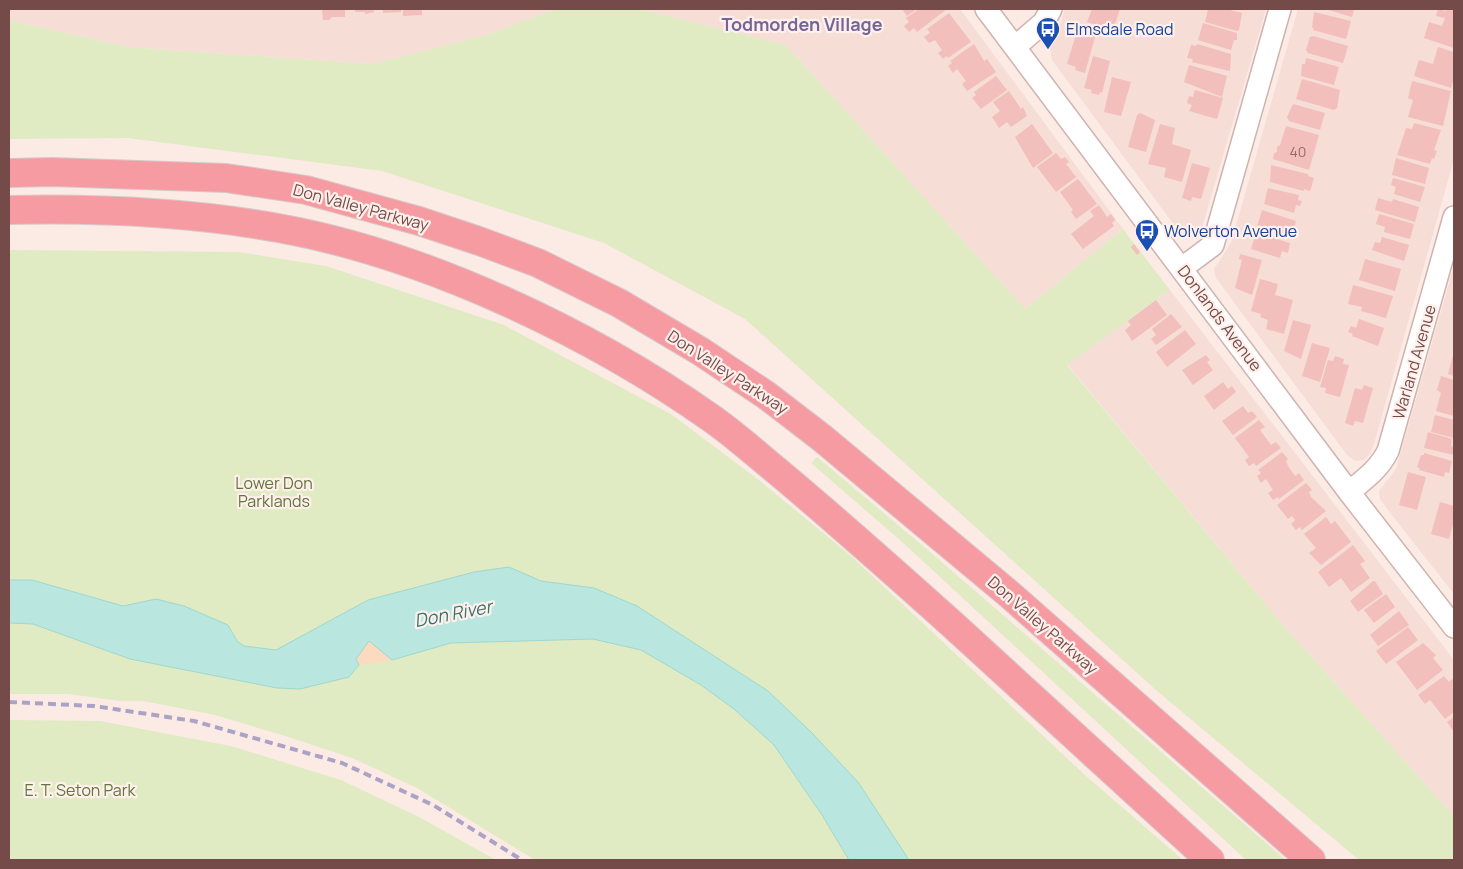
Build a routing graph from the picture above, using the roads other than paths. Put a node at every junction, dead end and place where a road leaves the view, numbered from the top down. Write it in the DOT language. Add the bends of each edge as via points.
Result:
graph roads {
  1 [pos="986,9"];
  2 [pos="1051,9"];
  3 [pos="1280,9"];
  4 [pos="1014,47"];
  5 [pos="9,174"];
  6 [pos="9,210"];
  7 [pos="1454,217"];
  8 [pos="1182,268"];
  9 [pos="1349,492"];
  10 [pos="1454,627"];
  11 [pos="1210,860"];
  12 [pos="1311,860"];
  1 -- 4 [label="street, Donlands Avenue"];
  2 -- 4 [label="street" via="1044,22"];
  3 -- 8 [label="street" via="1213,245"];
  4 -- 8 [label="street, Donlands Avenue"];
  5 -- 12 [label="highway, Don Valley Parkway" via="52,172 226,178 306,190 479,241 538,263 619,303 709,356 822,438 1009,594"];
  6 -- 11 [label="highway" via="74,208 186,214 280,228 391,257 583,338 649,376 713,419 847,528"];
  7 -- 9 [label="street, Warland Avenue" via="1388,451 1371,475"];
  8 -- 9 [label="street, Donlands Avenue"];
  9 -- 10 [label="street, Donlands Avenue"];
}
